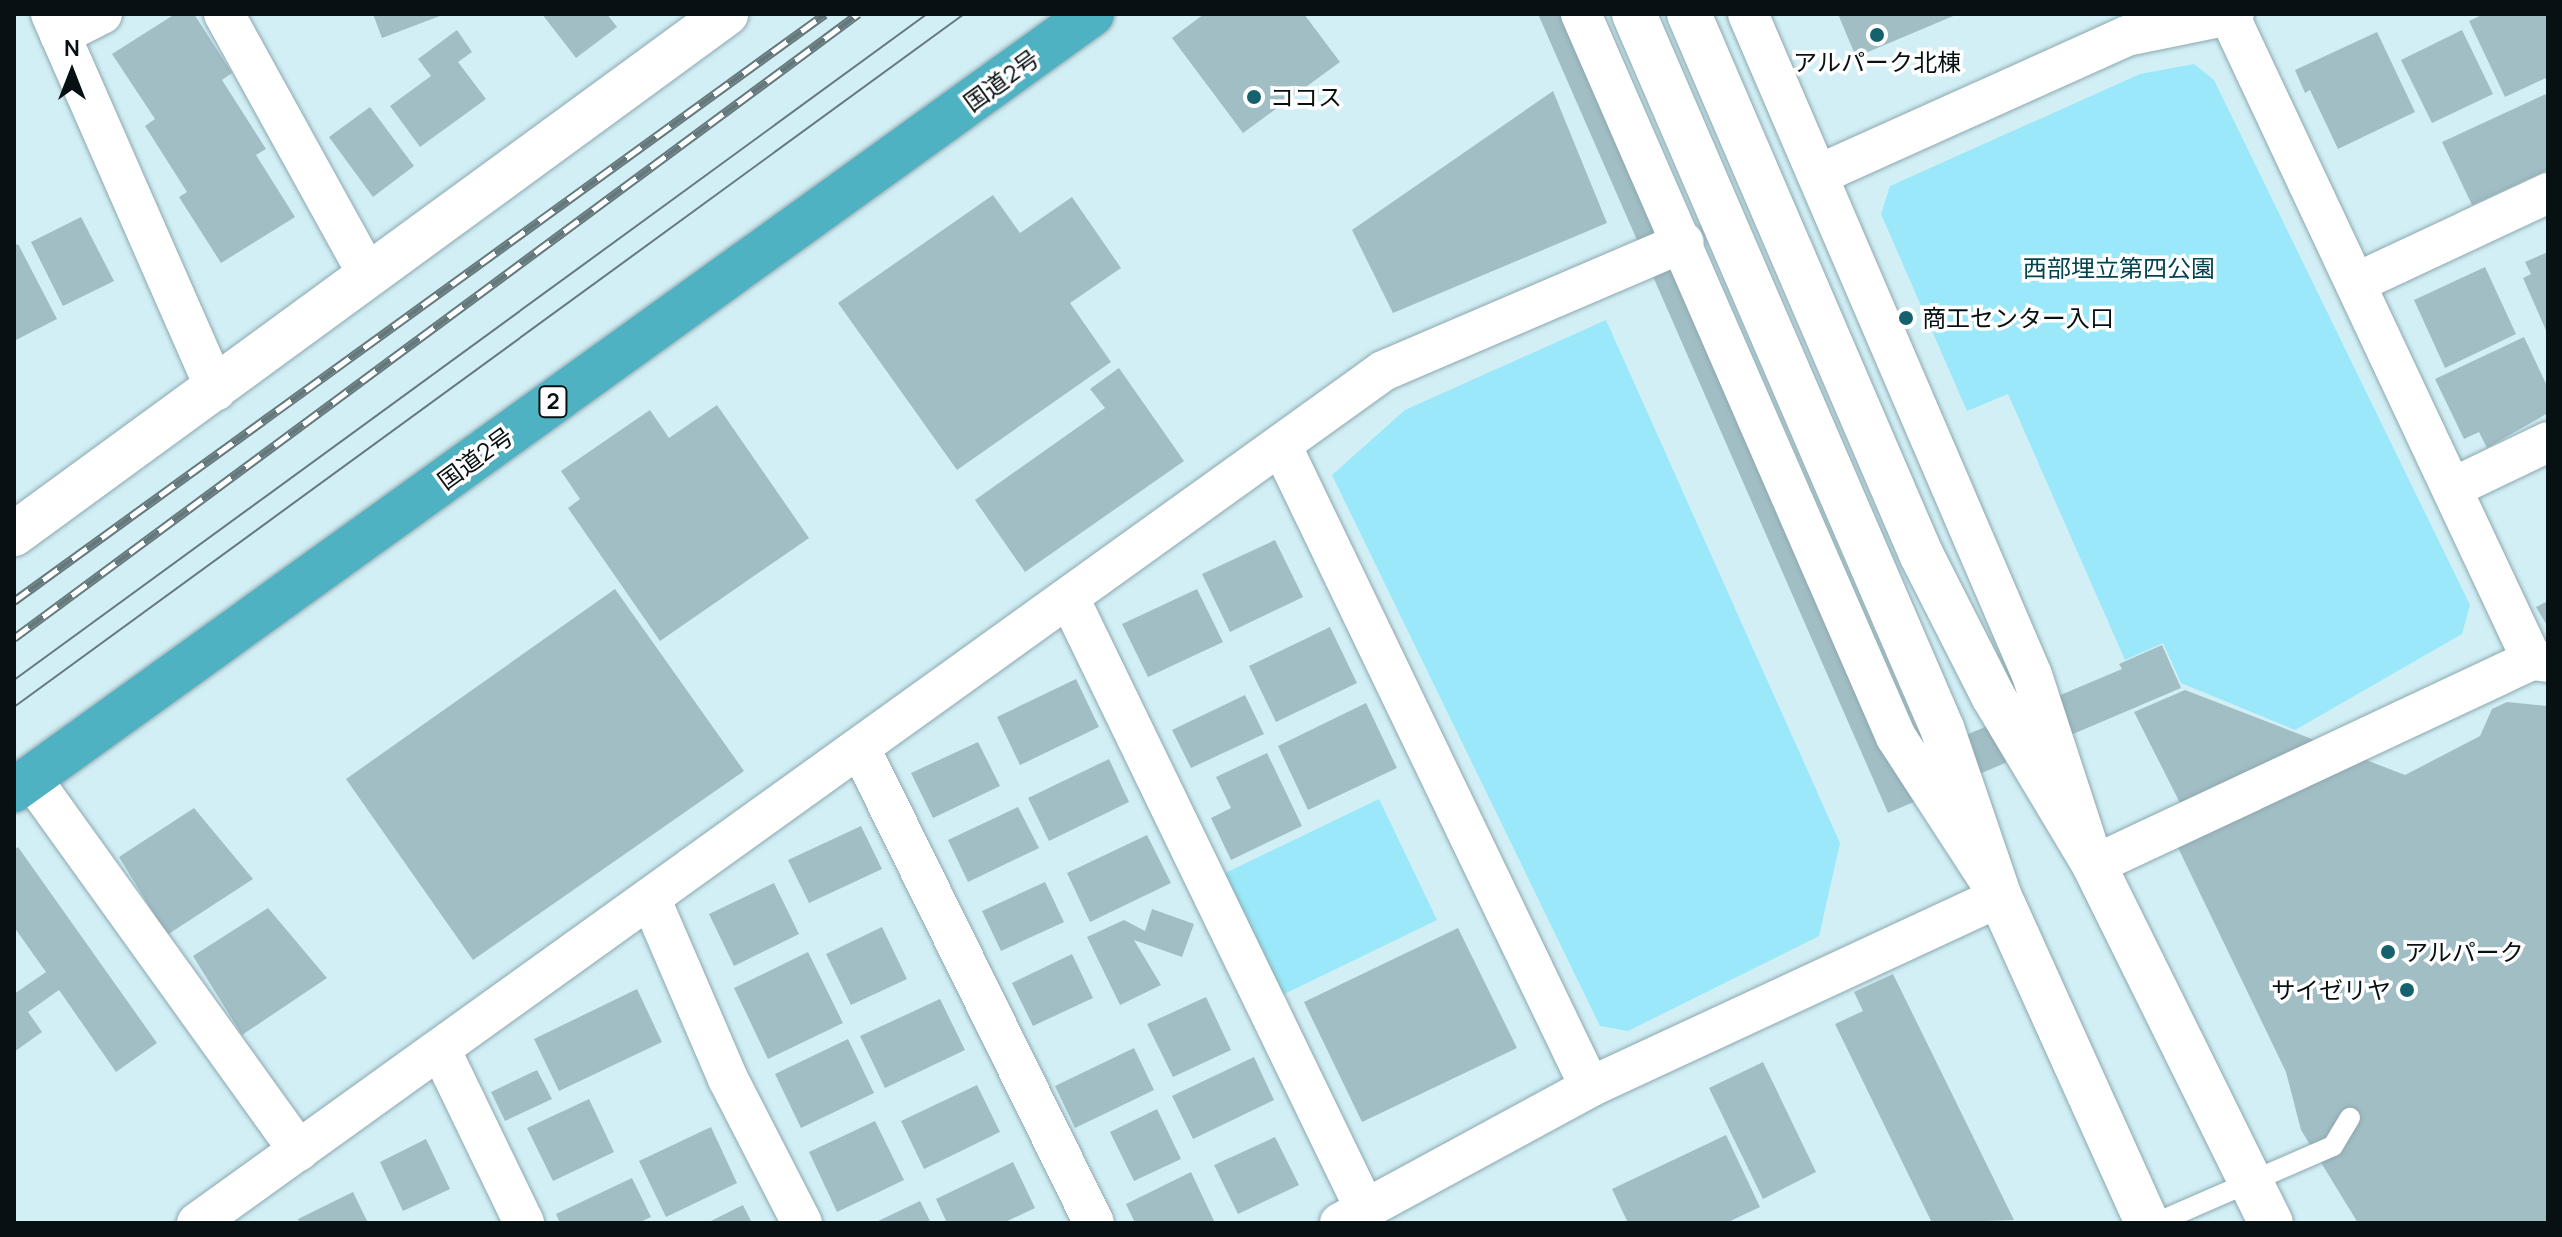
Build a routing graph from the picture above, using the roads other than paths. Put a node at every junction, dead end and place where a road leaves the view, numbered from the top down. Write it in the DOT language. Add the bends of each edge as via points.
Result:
graph roads {
  1 [pos="102,14"];
  2 [pos="224,14"];
  3 [pos="726,14"];
  4 [pos="1092,14"];
  5 [pos="1581,14"];
  6 [pos="1634,14"];
  7 [pos="1689,14"];
  8 [pos="1748,14"];
  9 [pos="2232,14"];
  10 [pos="55,24"];
  11 [pos="1820,174"];
  12 [pos="2548,193"];
  13 [pos="1684,242"];
  14 [pos="369,277"];
  15 [pos="2356,283"];
  16 [pos="216,390"];
  17 [pos="2548,442"];
  18 [pos="1281,445"];
  19 [pos="2452,488"];
  20 [pos="14,534"];
  21 [pos="1070,600"];
  22 [pos="2540,661"];
  23 [pos="861,750"];
  24 [pos="22,784"];
  25 [pos="2094,865"];
  26 [pos="2000,897"];
  27 [pos="651,900"];
  28 [pos="441,1051"];
  29 [pos="1590,1087"];
  30 [pos="2350,1118"];
  31 [pos="299,1151"];
  32 [pos="2251,1181"];
  33 [pos="1353,1217"];
  34 [pos="197,1223"];
  35 [pos="524,1223"];
  36 [pos="802,1223"];
  37 [pos="1094,1223"];
  38 [pos="2147,1223"];
  39 [pos="2156,1223"];
  40 [pos="2271,1223"];
  1 -- 10 [label="street"];
  2 -- 14 [label="street"];
  3 -- 14 [label="street"];
  4 -- 24 [label="highway, 国道2号 / 2"];
  5 -- 13 [label="street"];
  6 -- 26 [label="street" via="1942,728"];
  7 -- 25 [label="street" via="1921,554 1993,696"];
  8 -- 11 [label="street"];
  9 -- 11 [label="street" via="2127,36"];
  9 -- 15 [label="street"];
  10 -- 16 [label="street"];
  11 -- 25 [label="street" via="2032,675"];
  12 -- 15 [label="street"];
  13 -- 18 [label="street" via="1383,371"];
  13 -- 26 [label="street" via="1896,737"];
  14 -- 16 [label="street"];
  15 -- 19 [label="street"];
  16 -- 20 [label="street"];
  17 -- 19 [label="street"];
  18 -- 21 [label="street"];
  18 -- 29 [label="street"];
  19 -- 22 [label="street"];
  21 -- 23 [label="street"];
  21 -- 33 [label="street"];
  22 -- 25 [label="street"];
  23 -- 27 [label="street"];
  23 -- 37 [label="street"];
  24 -- 31 [label="street"];
  25 -- 32 [label="street"];
  26 -- 29 [label="street"];
  26 -- 38 [label="street"];
  27 -- 28 [label="street"];
  27 -- 36 [label="street" via="728,1079"];
  28 -- 31 [label="street"];
  28 -- 35 [label="street"];
  29 -- 33 [label="street"];
  30 -- 32 [label="lane" via="2333,1146"];
  31 -- 34 [label="street"];
  32 -- 39 [label="lane"];
  32 -- 40 [label="street"];
}
